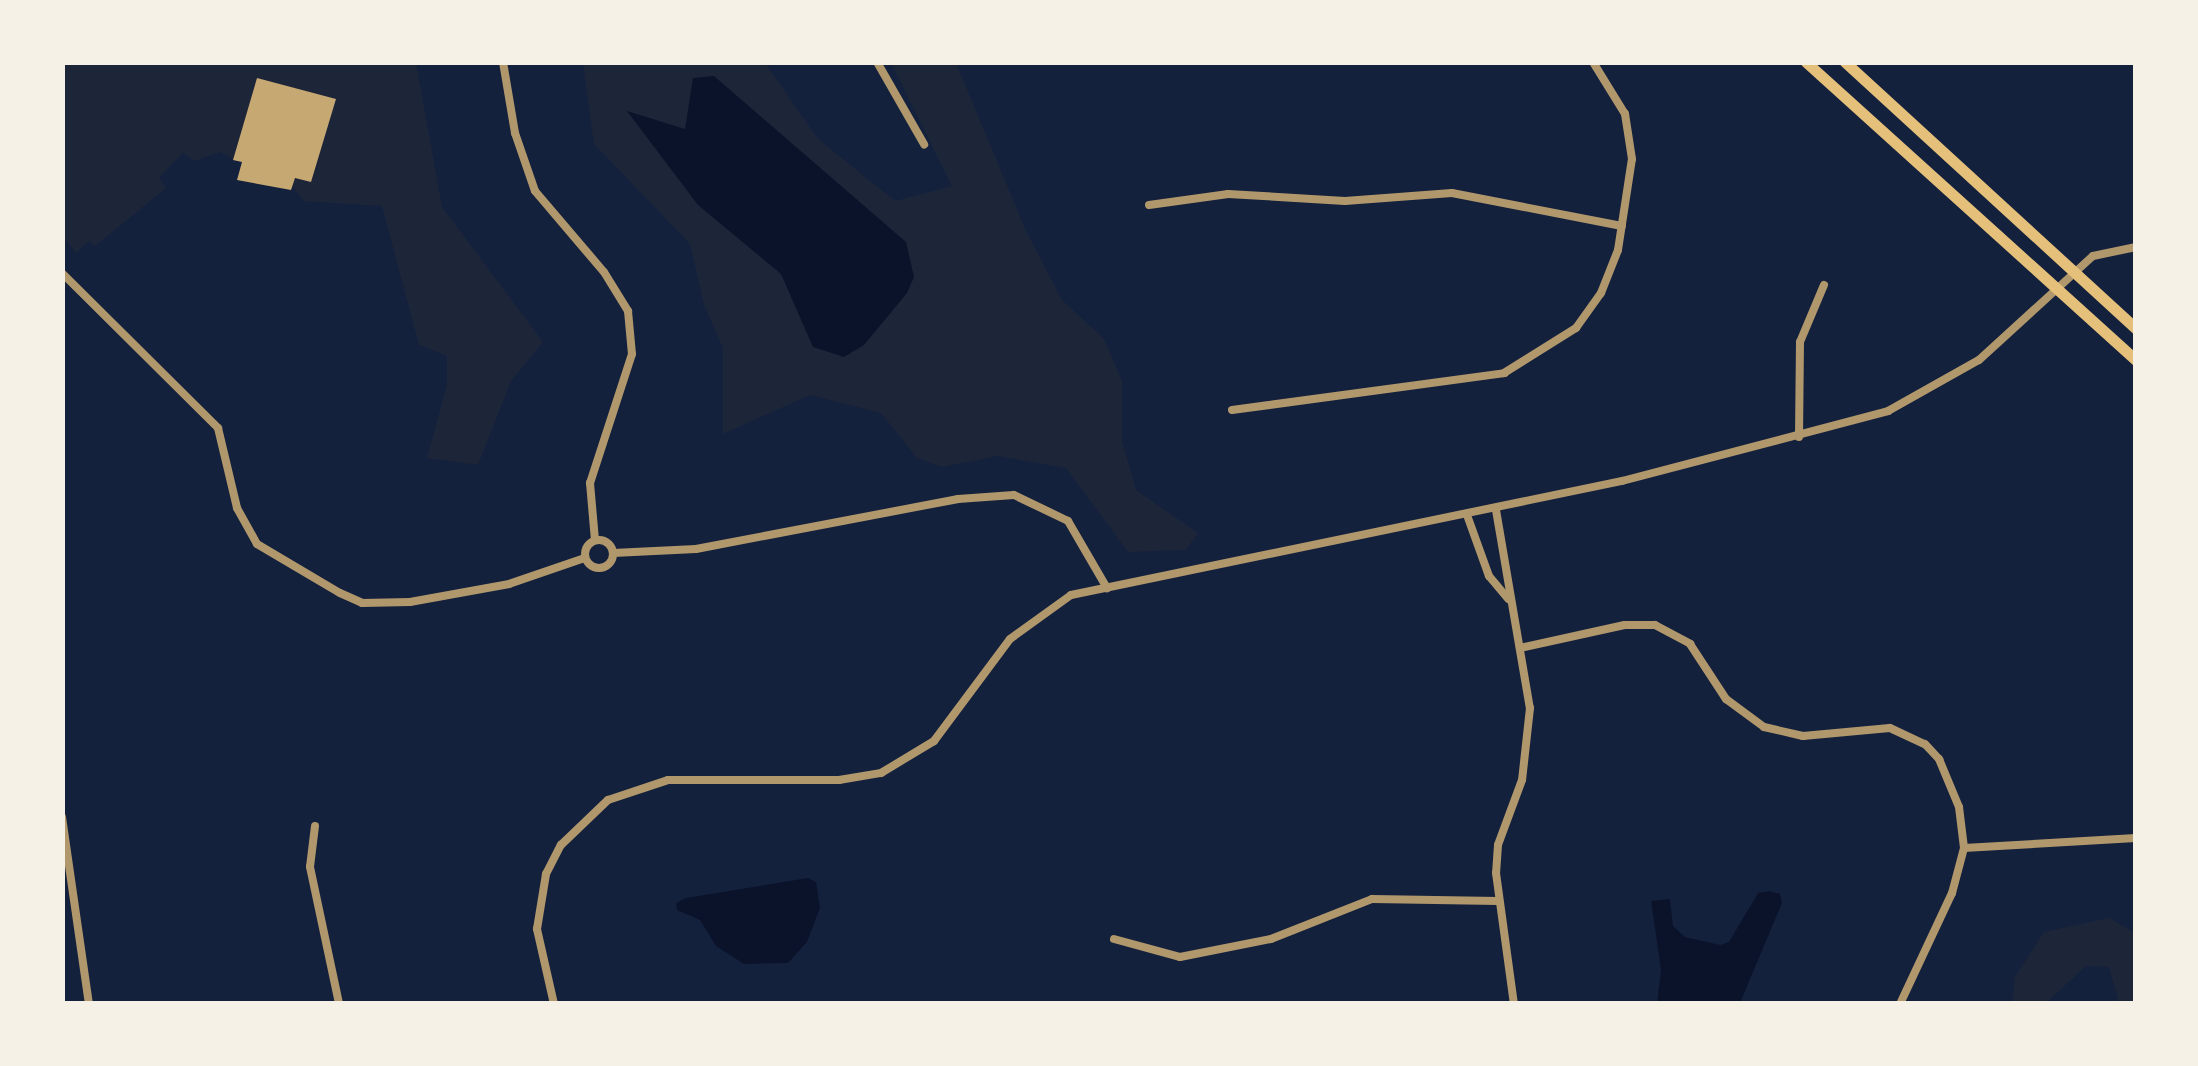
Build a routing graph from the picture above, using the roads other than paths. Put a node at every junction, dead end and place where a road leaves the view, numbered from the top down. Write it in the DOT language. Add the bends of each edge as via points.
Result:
graph roads {
  1 [pos="502,62"];
  2 [pos="877,62"];
  3 [pos="1593,62"];
  4 [pos="1806,62"];
  5 [pos="1844,62"];
  6 [pos="924,144"];
  7 [pos="1148,205"];
  8 [pos="1622,226"];
  9 [pos="2136,247"];
  10 [pos="62,272"];
  11 [pos="2070,275"];
  12 [pos="1824,285"];
  13 [pos="2053,291"];
  14 [pos="2136,329"];
  15 [pos="2136,360"];
  16 [pos="1232,410"];
  17 [pos="1800,437"];
  18 [pos="1496,510"];
  19 [pos="1467,515"];
  20 [pos="595,540"];
  21 [pos="613,553"];
  22 [pos="585,558"];
  23 [pos="1107,588"];
  24 [pos="1508,598"];
  25 [pos="1520,648"];
  26 [pos="62,817"];
  27 [pos="315,826"];
  28 [pos="2136,838"];
  29 [pos="1964,848"];
  30 [pos="1498,901"];
  31 [pos="62,912"];
  32 [pos="74,913"];
  33 [pos="1114,939"];
  34 [pos="89,1004"];
  35 [pos="339,1004"];
  36 [pos="554,1004"];
  37 [pos="1514,1004"];
  38 [pos="1900,1004"];
  1 -- 20 [label="street" via="520,155 535,191 628,311 632,354 590,483"];
  2 -- 6 [label="street"];
  3 -- 8 [label="street" via="1625,114 1630,140"];
  4 -- 13 [label="main road"];
  5 -- 11 [label="main road"];
  7 -- 8 [label="street" via="1228,194 1371,201 1452,193"];
  8 -- 16 [label="street" via="1601,293 1576,328 1504,373"];
  9 -- 11 [label="street" via="2093,256"];
  10 -- 22 [label="street" via="218,428 237,508 258,544 340,593 362,603 410,602 509,584"];
  11 -- 13 [label="street"];
  11 -- 14 [label="main road"];
  12 -- 17 [label="street" via="1800,342"];
  13 -- 15 [label="main road"];
  13 -- 17 [label="street" via="1979,360 1938,386 1888,411"];
  17 -- 18 [label="street"];
  18 -- 19 [label="street"];
  18 -- 24 [label="street" via="1510,571"];
  19 -- 23 [label="street"];
  19 -- 24 [label="street" via="1488,576"];
  20 -- 21 [label="street"];
  20 -- 22 [label="street"];
  21 -- 22 [label="street" via="599,569"];
  21 -- 23 [label="street" via="696,549 958,499 1014,495 1068,522"];
  23 -- 36 [label="street" via="1071,595 1036,615 1010,639 934,741 880,773 840,780 668,780 608,800 561,845 546,874 537,930"];
  24 -- 25 [label="street"];
  25 -- 29 [label="street" via="1625,624 1655,626 1690,644 1726,699 1764,727 1803,736 1872,726 1908,734 1939,759 1959,807"];
  25 -- 30 [label="street" via="1530,742 1498,845"];
  26 -- 32 [label="street"];
  27 -- 35 [label="street" via="310,867"];
  28 -- 29 [label="street"];
  29 -- 38 [label="street" via="1952,893"];
  30 -- 33 [label="street" via="1372,900 1270,938 1180,957"];
  30 -- 37 [label="street"];
  31 -- 32 [label="street"];
  32 -- 34 [label="street"];
}
